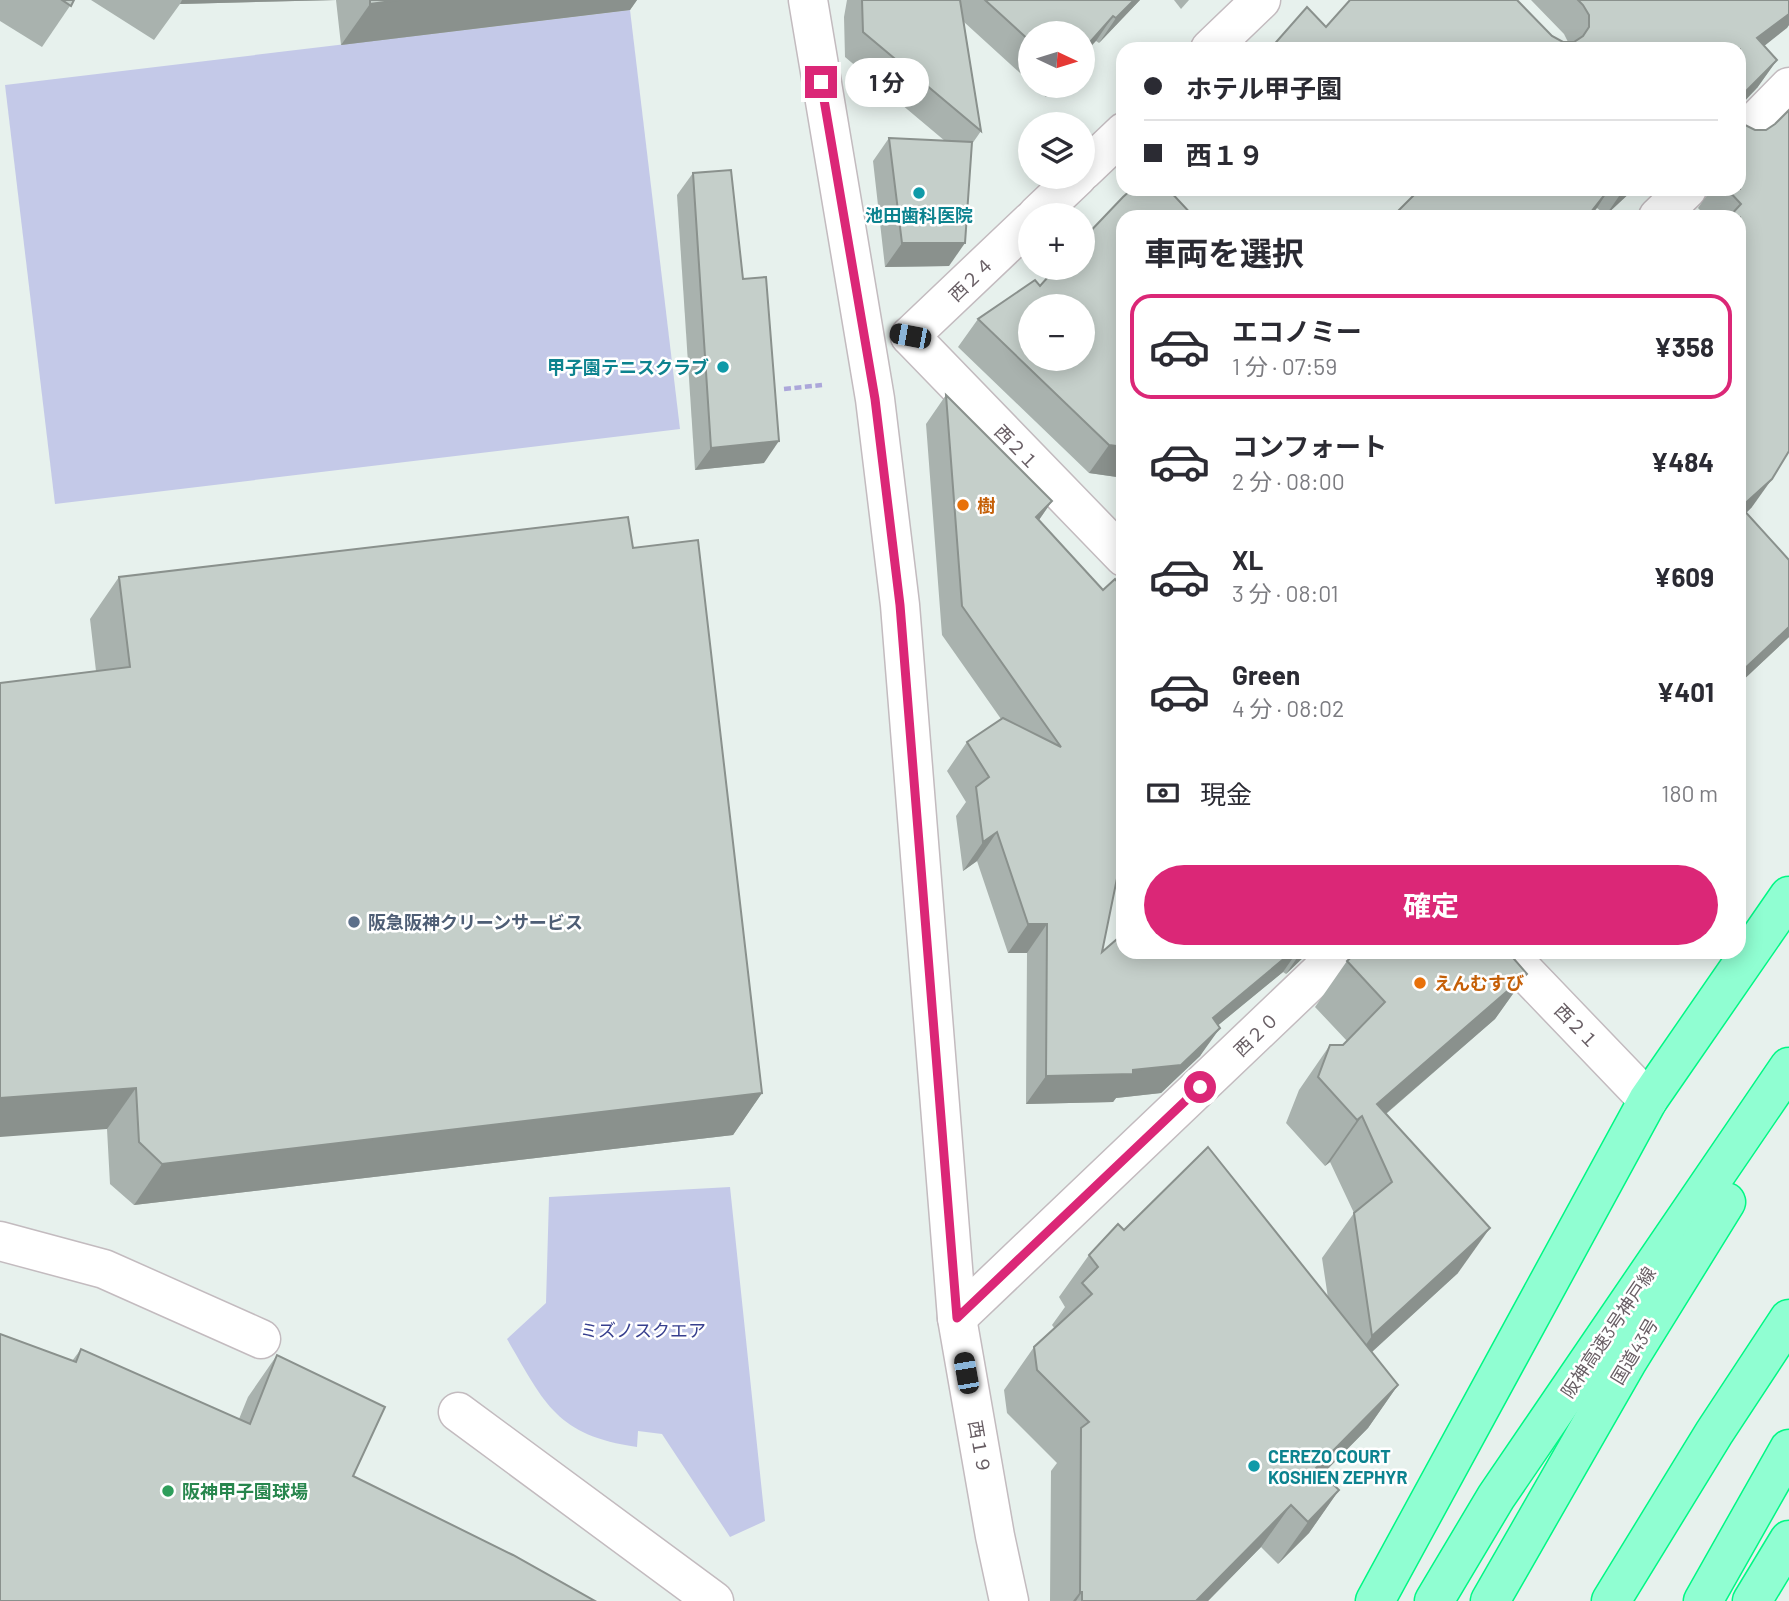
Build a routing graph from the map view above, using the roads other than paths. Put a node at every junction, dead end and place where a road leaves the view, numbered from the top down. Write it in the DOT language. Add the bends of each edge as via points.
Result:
graph roads {
  1 [pos="808,0"];
  2 [pos="1261,0"];
  3 [pos="1217,42"];
  4 [pos="1789,87"];
  5 [pos="1746,130"];
  6 [pos="1116,140"];
  7 [pos="1095,160"];
  8 [pos="1064,189"];
  9 [pos="1050,203"];
  10 [pos="1018,233"];
  11 [pos="862,327"];
  12 [pos="910,336"];
  13 [pos="1116,549"];
  14 [pos="1789,896"];
  15 [pos="1746,958"];
  16 [pos="1334,959"];
  17 [pos="1513,959"];
  18 [pos="1745,959"];
  19 [pos="1789,1067"];
  20 [pos="1648,1100"];
  21 [pos="1789,1108"];
  22 [pos="0,1241"];
  23 [pos="957,1318"];
  24 [pos="1789,1320"];
  25 [pos="261,1339"];
  26 [pos="458,1412"];
  27 [pos="1789,1449"];
  28 [pos="1789,1540"];
  29 [pos="714,1601"];
  30 [pos="1009,1601"];
  31 [pos="1375,1601"];
  32 [pos="1434,1601"];
  33 [pos="1490,1601"];
  34 [pos="1611,1601"];
  35 [pos="1703,1601"];
  36 [pos="1752,1601"];
  1 -- 11 [label="street, 西１９"];
  2 -- 3 [label="street"];
  4 -- 5 [label="street"];
  6 -- 7 [label="street"];
  8 -- 9 [label="street"];
  10 -- 12 [label="street, 西２４"];
  11 -- 12 [label="street"];
  11 -- 23 [label="street, 西１９" via="900,605"];
  12 -- 13 [label="street, 西２１"];
  14 -- 15 [label="highway"];
  16 -- 23 [label="street, 西２０"];
  17 -- 20 [label="street, 西２１"];
  18 -- 20 [label="highway"];
  19 -- 32 [label="highway, 阪神高速3号神戸線" via="1496,1497"];
  20 -- 31 [label="highway"];
  21 -- 33 [label="highway, 国道43号" via="1627,1363"];
  22 -- 25 [label="street" via="104,1269"];
  23 -- 30 [label="street, 西１９"];
  24 -- 34 [label="highway"];
  26 -- 29 [label="street"];
  27 -- 35 [label="highway"];
  28 -- 36 [label="highway"];
}
